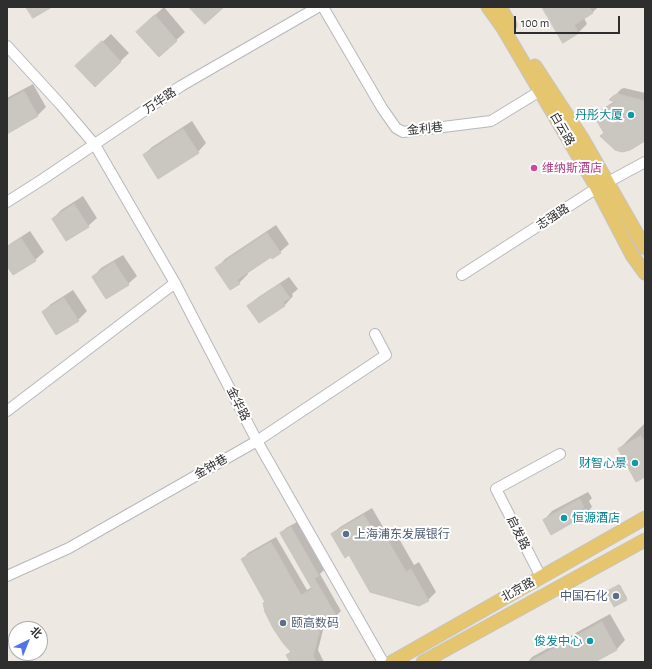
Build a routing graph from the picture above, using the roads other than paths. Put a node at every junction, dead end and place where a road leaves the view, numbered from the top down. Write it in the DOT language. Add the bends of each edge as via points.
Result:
graph roads {
  1 [pos="318,7"];
  2 [pos="323,7"];
  3 [pos="488,7"];
  4 [pos="500,7"];
  5 [pos="7,46"];
  6 [pos="540,91"];
  7 [pos="94,145"];
  8 [pos="645,162"];
  9 [pos="602,185"];
  10 [pos="7,202"];
  11 [pos="645,248"];
  12 [pos="645,273"];
  13 [pos="462,275"];
  14 [pos="175,283"];
  15 [pos="375,334"];
  16 [pos="7,411"];
  17 [pos="256,441"];
  18 [pos="560,454"];
  19 [pos="645,518"];
  20 [pos="645,540"];
  21 [pos="7,576"];
  22 [pos="541,577"];
  23 [pos="383,662"];
  24 [pos="392,662"];
  25 [pos="423,662"];
  1 -- 7 [label="street, 万华路" via="181,86"];
  2 -- 6 [label="street, 金利巷" via="382,108 396,128 403,132 491,121"];
  3 -- 6 [label="main road, 白云路"];
  4 -- 9 [label="main road, 白云路" via="520,43 582,138"];
  5 -- 7 [label="street, 金华路"];
  6 -- 9 [label="main road, 白云路"];
  7 -- 10 [label="street, 万华路"];
  7 -- 14 [label="street, 金华路"];
  8 -- 9 [label="street, 志强路"];
  9 -- 11 [label="main road, 白云路"];
  9 -- 12 [label="main road, 白云路" via="632,255"];
  9 -- 13 [label="street, 志强路"];
  14 -- 16 [label="street"];
  14 -- 17 [label="street, 金华路"];
  15 -- 17 [label="street, 金钟巷" via="386,355"];
  17 -- 21 [label="street, 金钟巷" via="69,548"];
  17 -- 23 [label="street, 金华路"];
  18 -- 22 [label="street, 启发路" via="496,489"];
  19 -- 22 [label="main road, 北京路"];
  20 -- 25 [label="main road, 北京路"];
  22 -- 24 [label="main road, 北京路"];
}
